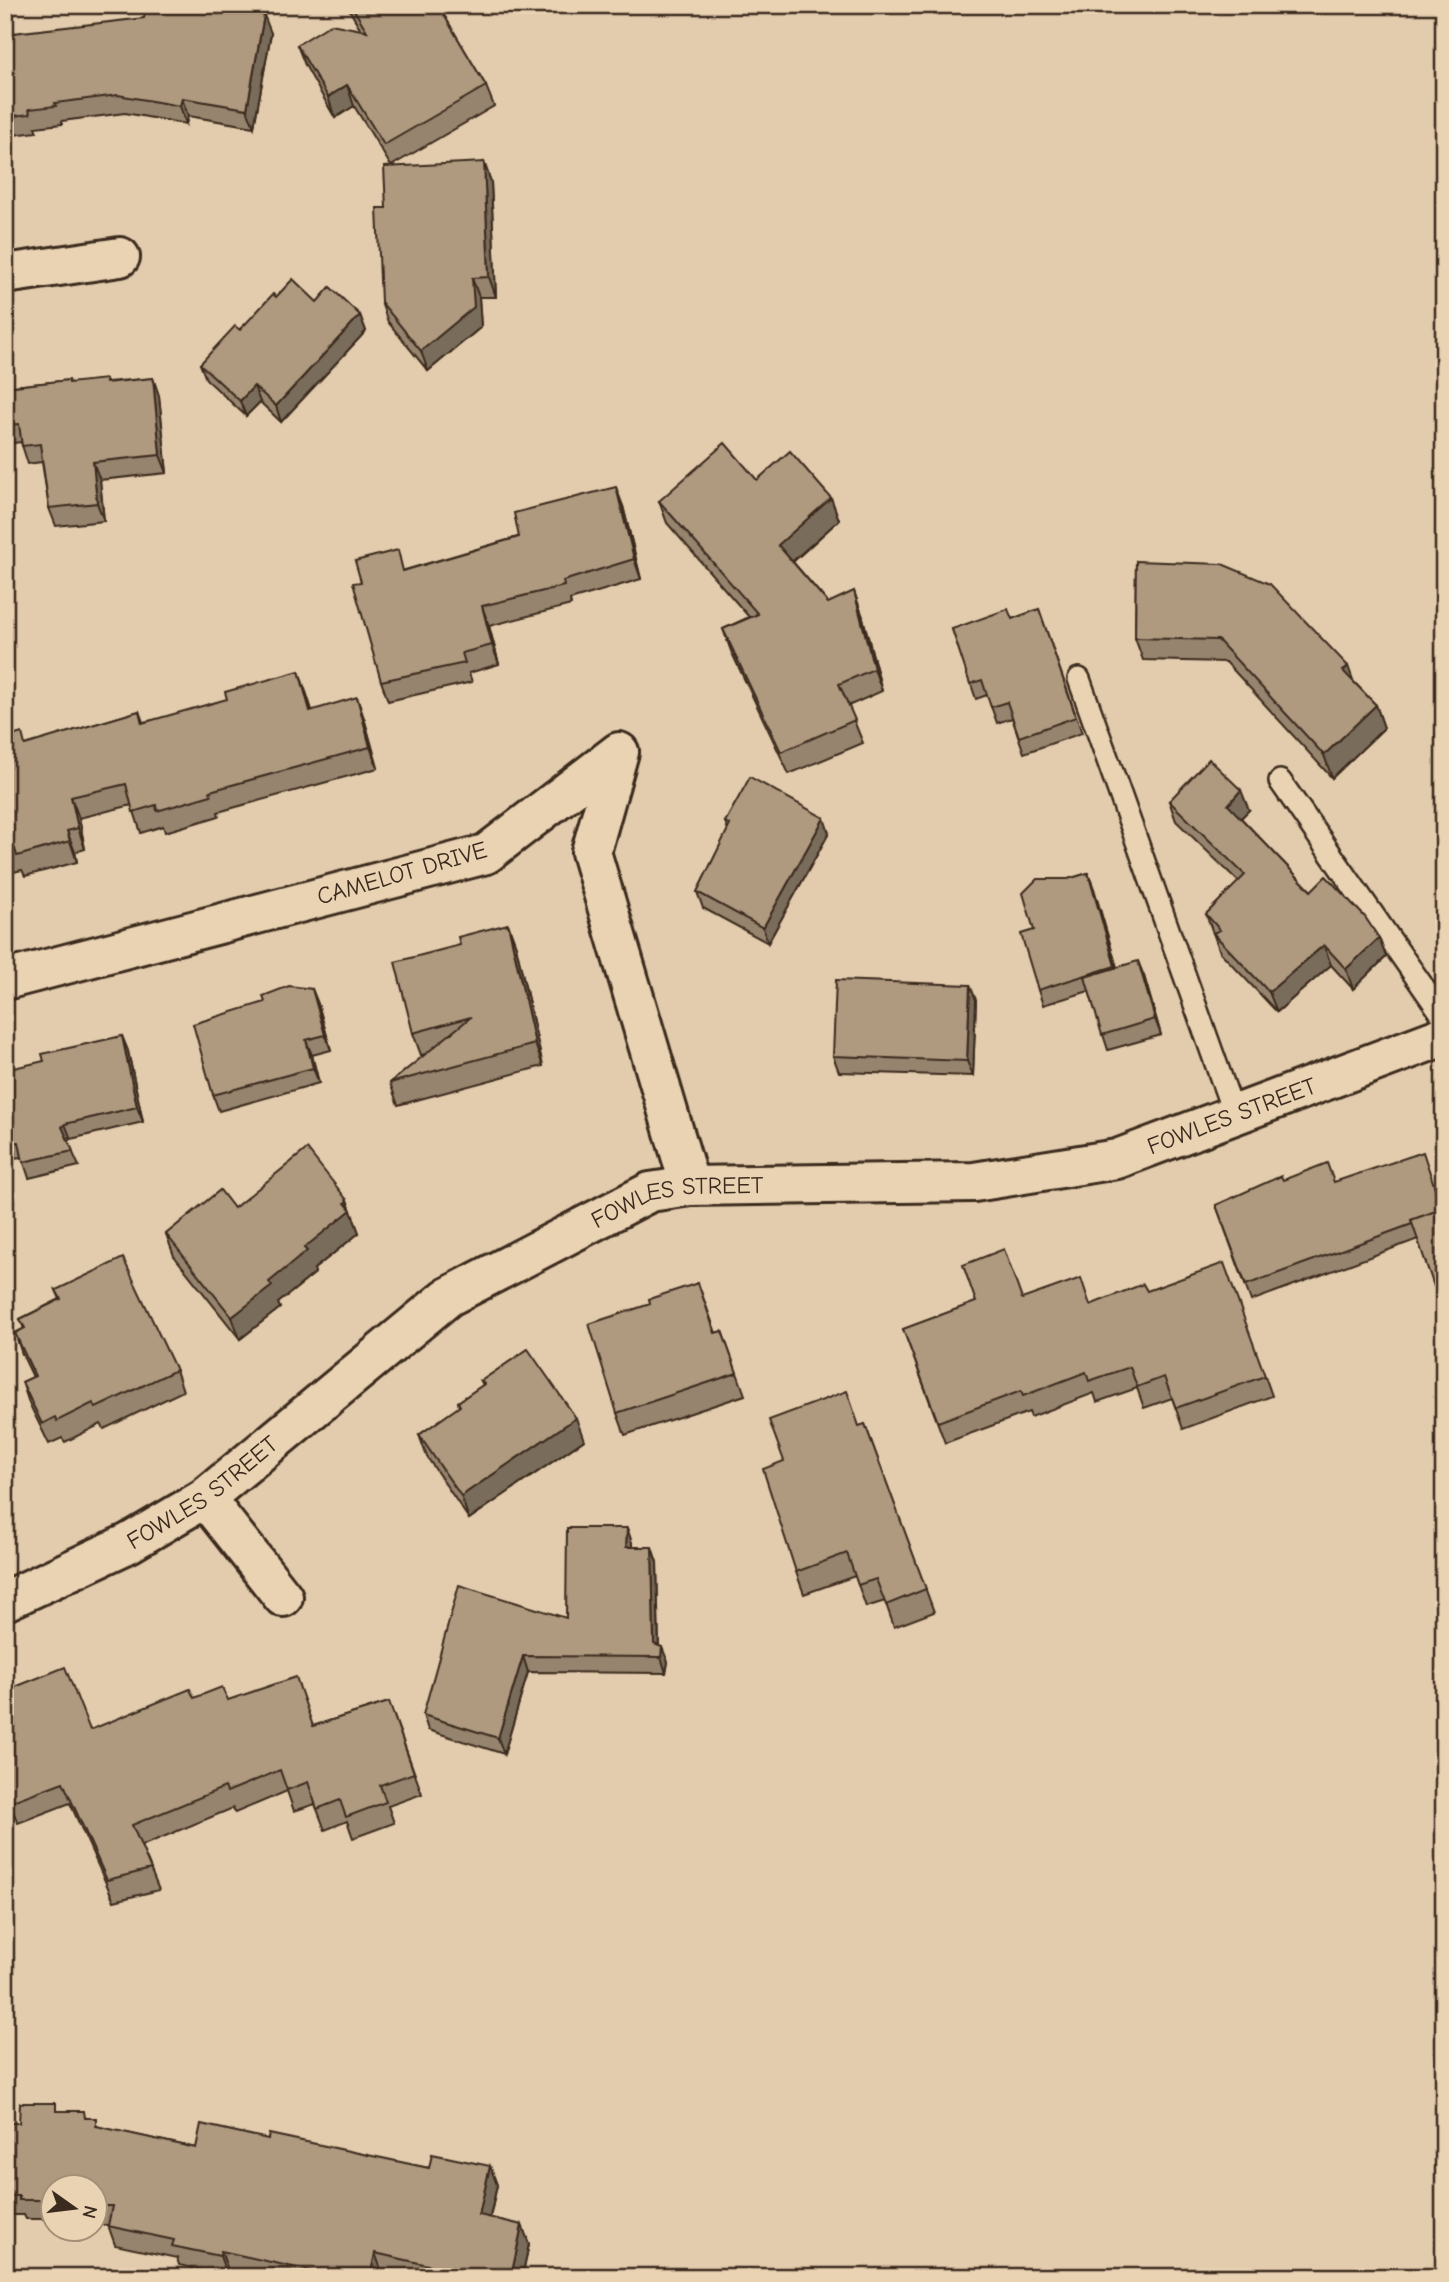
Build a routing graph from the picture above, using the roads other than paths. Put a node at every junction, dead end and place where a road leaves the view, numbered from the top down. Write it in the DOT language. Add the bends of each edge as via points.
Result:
graph roads {
  1 [pos="120,257"];
  2 [pos="5,274"];
  3 [pos="1079,679"];
  4 [pos="1280,781"];
  5 [pos="5,980"];
  6 [pos="1444,1017"];
  7 [pos="1444,1036"];
  8 [pos="1234,1114"];
  9 [pos="690,1186"];
  10 [pos="205,1498"];
  11 [pos="283,1597"];
  12 [pos="5,1601"];
  1 -- 2 [label="street"];
  3 -- 8 [label="lane"];
  4 -- 6 [label="lane"];
  5 -- 9 [label="street, CAMELOT DRIVE" via="486,853 619,752 591,852"];
  7 -- 8 [label="street, FOWLES STREET"];
  8 -- 9 [label="street, FOWLES STREET" via="1117,1158 974,1182"];
  9 -- 10 [label="street, FOWLES STREET" via="650,1192 448,1297"];
  10 -- 11 [label="street"];
  10 -- 12 [label="street, FOWLES STREET" via="129,1543"];
}
